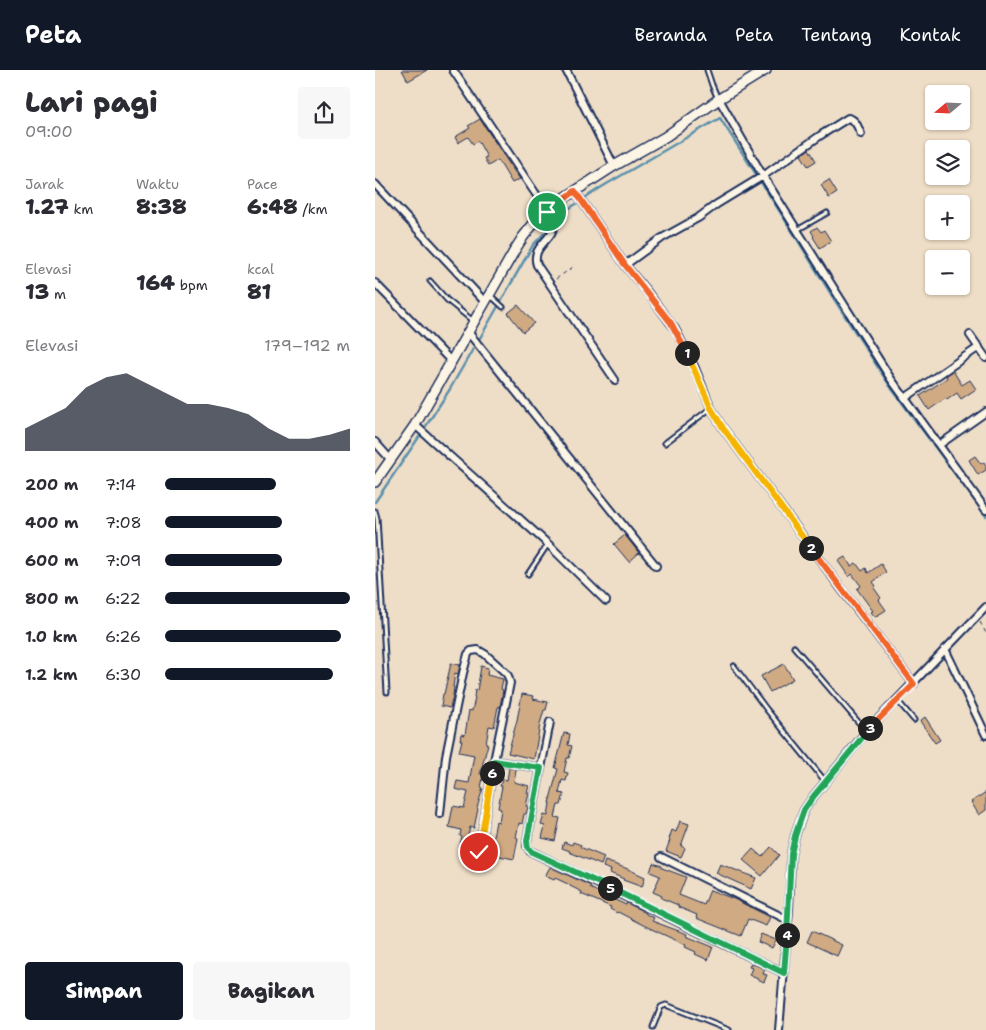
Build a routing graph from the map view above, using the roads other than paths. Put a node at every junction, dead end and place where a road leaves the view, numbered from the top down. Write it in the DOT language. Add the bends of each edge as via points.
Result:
graph roads {
  1 [pos="453,70"];
  2 [pos="566,70"];
  3 [pos="707,70"];
  4 [pos="766,70"];
  5 [pos="719,99"];
  6 [pos="861,134"];
  7 [pos="614,166"];
  8 [pos="763,176"];
  9 [pos="375,184"];
  10 [pos="575,191"];
  11 [pos="547,212"];
  12 [pos="827,212"];
  13 [pos="797,231"];
  14 [pos="625,265"];
  15 [pos="430,281"];
  16 [pos="375,283"];
  17 [pos="490,299"];
  18 [pos="503,307"];
  19 [pos="474,322"];
  20 [pos="970,335"];
  21 [pos="471,336"];
  22 [pos="979,348"];
  23 [pos="986,358"];
  24 [pos="451,362"];
  25 [pos="615,380"];
  26 [pos="905,398"];
  27 [pos="711,408"];
  28 [pos="986,412"];
  29 [pos="421,430"];
  30 [pos="375,442"];
  31 [pos="665,442"];
  32 [pos="939,445"];
  33 [pos="391,460"];
  34 [pos="375,482"];
  35 [pos="986,510"];
  36 [pos="375,511"];
  37 [pos="548,544"];
  38 [pos="656,566"];
  39 [pos="528,574"];
  40 [pos="606,601"];
  41 [pos="986,607"];
  42 [pos="794,647"];
  43 [pos="945,649"];
  44 [pos="734,666"];
  45 [pos="914,684"];
  46 [pos="387,692"];
  47 [pos="897,700"];
  48 [pos="914,720"];
  49 [pos="550,722"];
  50 [pos="866,732"];
  51 [pos="986,735"];
  52 [pos="494,761"];
  53 [pos="541,768"];
  54 [pos="825,782"];
  55 [pos="440,814"];
  56 [pos="479,852"];
  57 [pos="661,857"];
  58 [pos="789,909"];
  59 [pos="779,915"];
  60 [pos="788,920"];
  61 [pos="784,973"];
  62 [pos="653,1027"];
  63 [pos="729,1030"];
  64 [pos="779,1030"];
  1 -- 11 [label="street"];
  2 -- 7 [label="street"];
  3 -- 5 [label="lane"];
  4 -- 5 [label="street"];
  5 -- 7 [label="street" via="665,137"];
  5 -- 8 [label="street"];
  6 -- 8 [label="street" via="855,121 848,118"];
  7 -- 10 [label="street"];
  8 -- 13 [label="street"];
  8 -- 14 [label="street" via="662,238"];
  9 -- 17 [label="street"];
  10 -- 11 [label="street"];
  10 -- 14 [label="street"];
  11 -- 17 [label="street" via="523,237"];
  11 -- 25 [label="street" via="554,221 554,228 535,254 537,265"];
  12 -- 13 [label="lane"];
  13 -- 26 [label="street"];
  14 -- 27 [label="street" via="675,329"];
  15 -- 19 [label="lane"];
  16 -- 24 [label="street"];
  17 -- 18 [label="lane"];
  17 -- 19 [label="street"];
  19 -- 21 [label="street"];
  20 -- 22 [label="street"];
  21 -- 24 [label="street"];
  21 -- 38 [label="street"];
  22 -- 23 [label="street"];
  22 -- 26 [label="street"];
  24 -- 29 [label="street"];
  26 -- 32 [label="street"];
  27 -- 31 [label="lane"];
  27 -- 45 [label="street"];
  28 -- 32 [label="street"];
  29 -- 33 [label="street"];
  29 -- 37 [label="street"];
  30 -- 33 [label="street"];
  32 -- 35 [label="street"];
  33 -- 34 [label="street"];
  36 -- 46 [label="lane"];
  37 -- 39 [label="lane"];
  37 -- 40 [label="street"];
  41 -- 43 [label="street"];
  42 -- 50 [label="lane"];
  43 -- 45 [label="street"];
  43 -- 51 [label="street"];
  44 -- 54 [label="lane"];
  45 -- 47 [label="street"];
  47 -- 48 [label="lane"];
  47 -- 50 [label="street"];
  49 -- 53 [label="street"];
  50 -- 54 [label="street"];
  52 -- 53 [label="street"];
  52 -- 55 [label="street" via="510,679 485,654 475,650 469,654 463,673"];
  52 -- 56 [label="street"];
  53 -- 61 [label="street" via="527,841 530,850"];
  54 -- 58 [label="street" via="804,810 795,836 791,854"];
  57 -- 59 [label="street"];
  58 -- 59 [label="street"];
  58 -- 60 [label="street"];
  59 -- 60 [label="street"];
  60 -- 61 [label="street"];
  61 -- 64 [label="street"];
  62 -- 63 [label="lane" via="661,1007 666,1006"];
}
